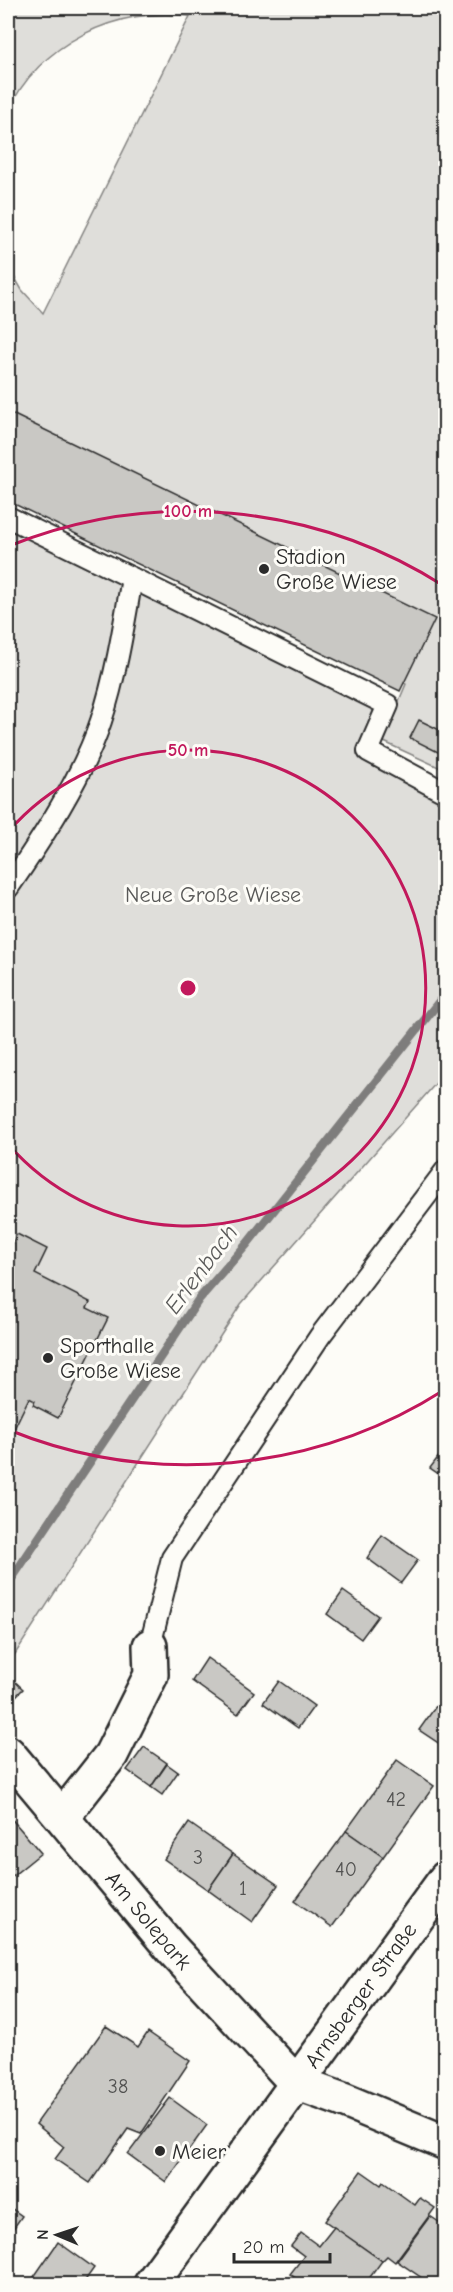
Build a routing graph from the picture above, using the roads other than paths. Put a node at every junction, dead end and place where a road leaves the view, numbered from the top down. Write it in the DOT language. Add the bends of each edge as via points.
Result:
graph roads {
  1 [pos="8,517"];
  2 [pos="132,578"];
  3 [pos="446,793"];
  4 [pos="8,888"];
  5 [pos="446,1170"];
  6 [pos="150,1646"];
  7 [pos="8,1752"];
  8 [pos="63,1816"];
  9 [pos="446,1878"];
  10 [pos="296,2083"];
  11 [pos="446,2143"];
  12 [pos="151,2284"];
  1 -- 2 [label="lane"];
  2 -- 3 [label="lane" via="388,705 368,751"];
  2 -- 4 [label="lane" via="101,720 76,780"];
  5 -- 6 [label="lane" via="320,1336 172,1558"];
  6 -- 8 [label="street" via="151,1675 111,1755"];
  7 -- 8 [label="street, Am Solepark"];
  8 -- 10 [label="street, Am Solepark" via="171,1948"];
  9 -- 10 [label="street, Arnsberger Straße"];
  10 -- 11 [label="street, Arnsberger Straße"];
  10 -- 12 [label="street, Arnsberger Straße"];
}
